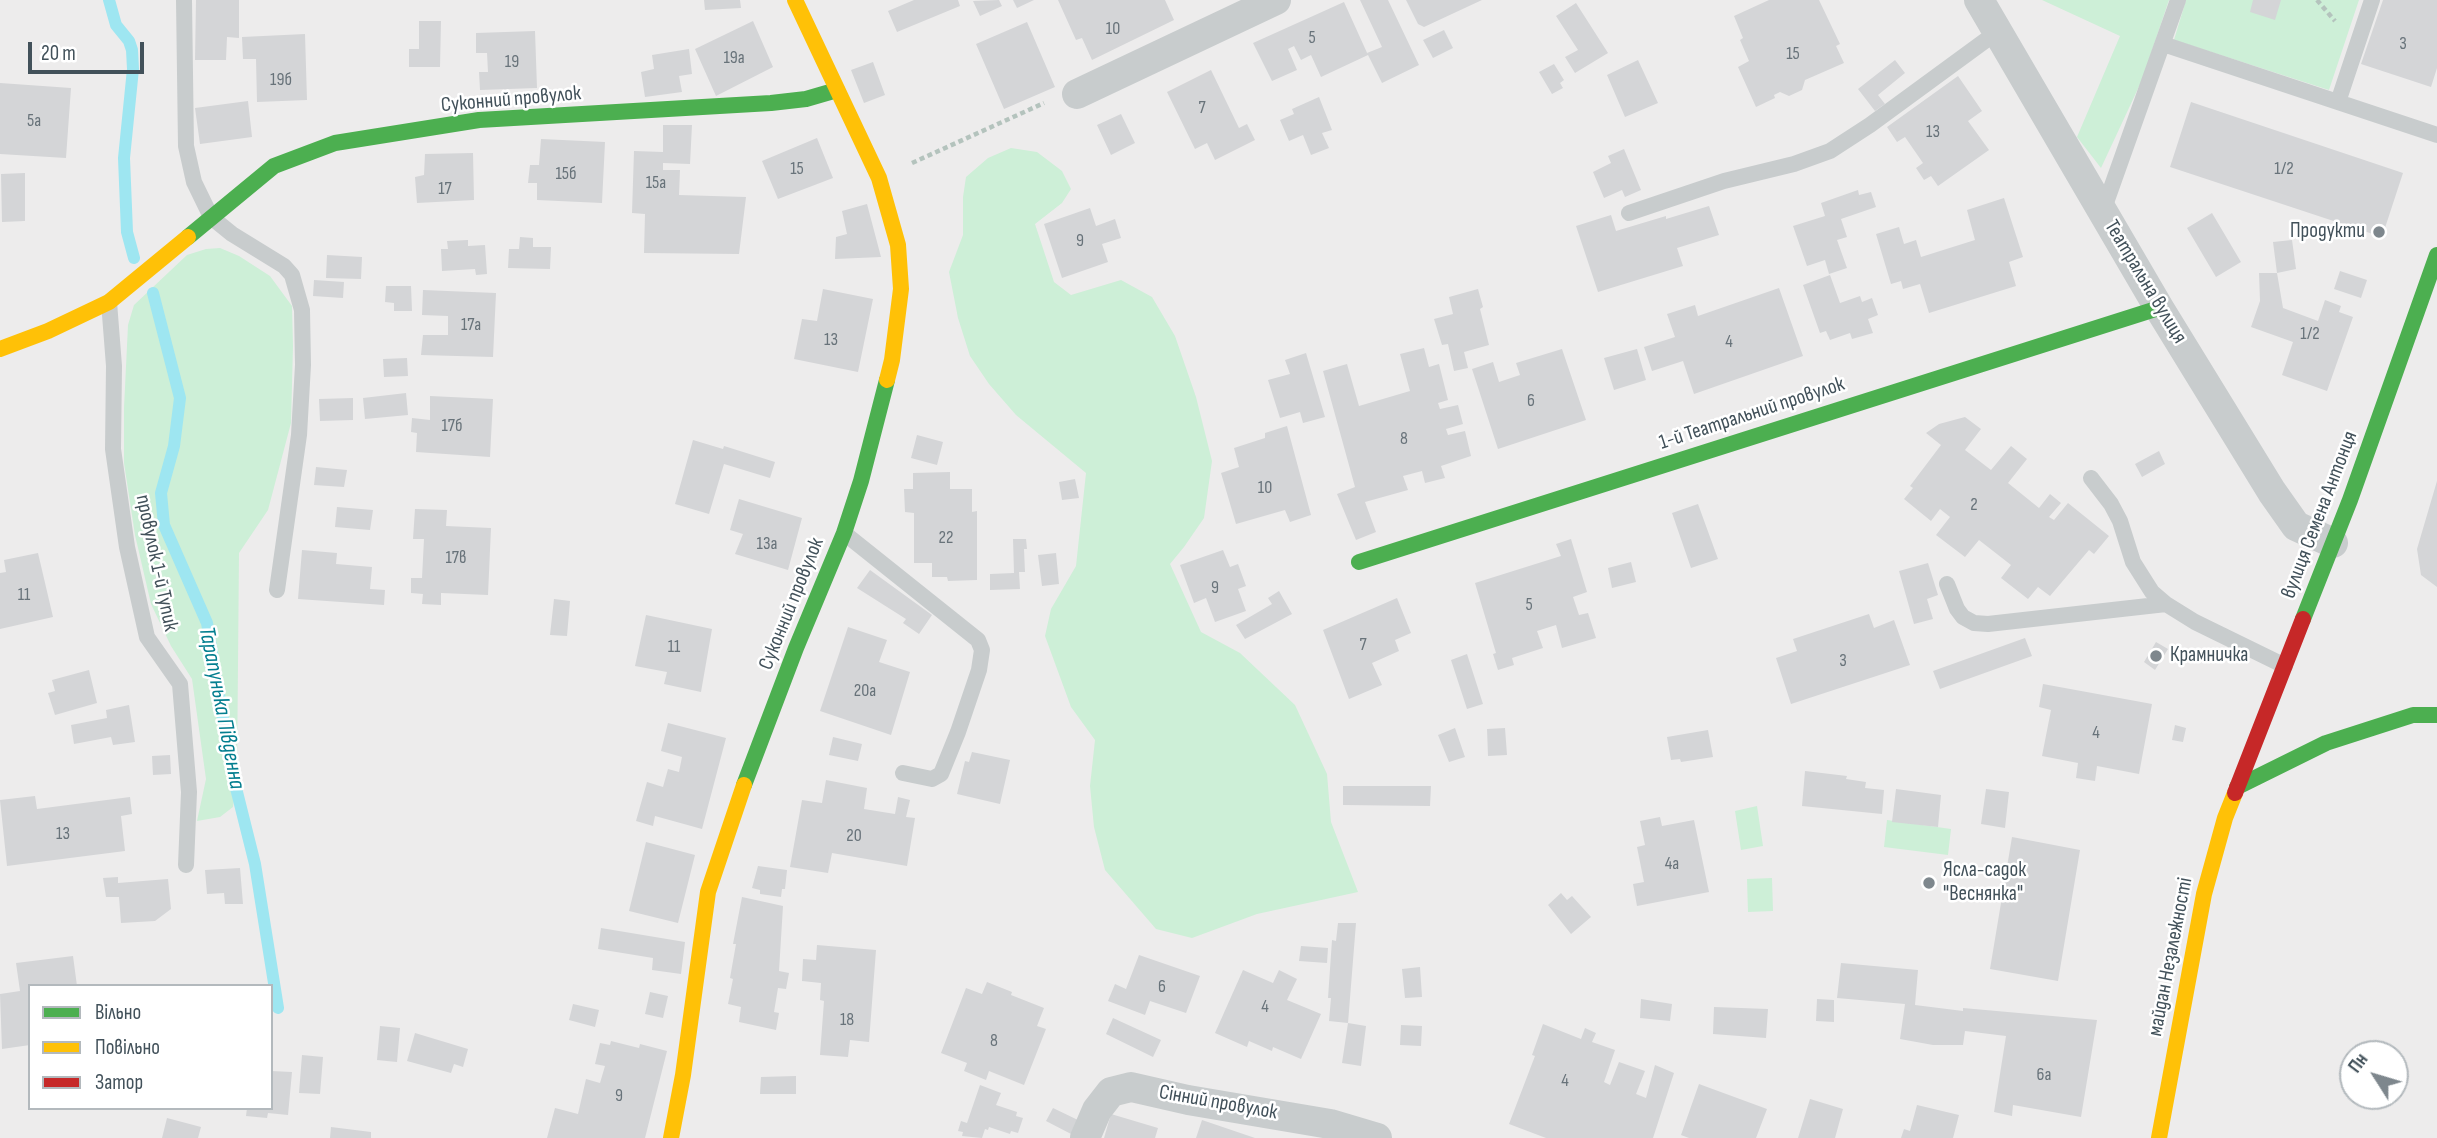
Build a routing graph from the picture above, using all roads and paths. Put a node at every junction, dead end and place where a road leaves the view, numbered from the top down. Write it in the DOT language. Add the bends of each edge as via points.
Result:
graph roads {
  1 [pos="184,0"];
  2 [pos="795,0"];
  3 [pos="1276,0"];
  4 [pos="1979,0"];
  5 [pos="2178,0"];
  6 [pos="2372,0"];
  7 [pos="1997,32"];
  8 [pos="2163,44"];
  9 [pos="837,90"];
  10 [pos="1077,94"];
  11 [pos="2338,102"];
  12 [pos="2437,135"];
  13 [pos="879,178"];
  14 [pos="2103,211"];
  15 [pos="1629,213"];
  16 [pos="211,217"];
  17 [pos="2437,255"];
  18 [pos="109,302"];
  19 [pos="2159,308"];
  20 [pos="0,349"];
  21 [pos="2091,478"];
  22 [pos="844,533"];
  23 [pos="2333,542"];
  24 [pos="1359,562"];
  25 [pos="1947,584"];
  26 [pos="277,590"];
  27 [pos="2166,604"];
  28 [pos="2285,666"];
  29 [pos="2437,715"];
  30 [pos="903,773"];
  31 [pos="2237,788"];
  32 [pos="186,865"];
  33 [pos="671,1138"];
  34 [pos="1085,1138"];
  35 [pos="1377,1138"];
  36 [pos="2159,1138"];
  1 -- 16 [label="lane" via="186,146 194,182"];
  2 -- 9 [label="street, Суконний провулок"];
  3 -- 10 [label="street"];
  4 -- 7 [label="street, Театральна вулиця"];
  5 -- 8 [label="lane"];
  6 -- 11 [label="lane"];
  7 -- 14 [label="street, Театральна вулиця"];
  7 -- 15 [label="lane" via="1829,151"];
  8 -- 11 [label="lane"];
  8 -- 14 [label="lane"];
  9 -- 13 [label="street, Суконний провулок"];
  9 -- 16 [label="street, Суконний провулок" via="771,103 479,120 335,143 274,166"];
  10 -- 13 [label="path" via="1067,92"];
  11 -- 12 [label="lane"];
  13 -- 22 [label="street, Суконний провулок" via="898,245 899,313 892,360"];
  14 -- 19 [label="street, Театральна вулиця"];
  16 -- 18 [label="street"];
  16 -- 26 [label="lane" via="284,266 292,275 302,310 299,435"];
  17 -- 23 [label="street, вулиця Семена Антонця"];
  18 -- 20 [label="street"];
  18 -- 32 [label="lane, провулок 1-й Тупик" via="113,449 127,547 147,637 180,684 189,792"];
  19 -- 23 [label="street, Театральна вулиця" via="2296,526"];
  19 -- 24 [label="street, 1-й Театральний провулок"];
  21 -- 27 [label="lane" via="2120,521 2141,577"];
  22 -- 30 [label="lane" via="978,640 982,650 967,707 941,774 932,779"];
  22 -- 33 [label="street, Суконний провулок" via="796,648 708,892"];
  23 -- 28 [label="street, вулиця Семена Антонця"];
  25 -- 27 [label="lane" via="1963,617 1974,623"];
  27 -- 28 [label="lane"];
  28 -- 31 [label="street, вулиця Семена Антонця"];
  29 -- 31 [label="street" via="2413,715 2326,743"];
  31 -- 36 [label="street, майдан Незалежності" via="2212,859"];
  34 -- 35 [label="street, Сінний провулок" via="1111,1092 1131,1087 1330,1124"];
}
